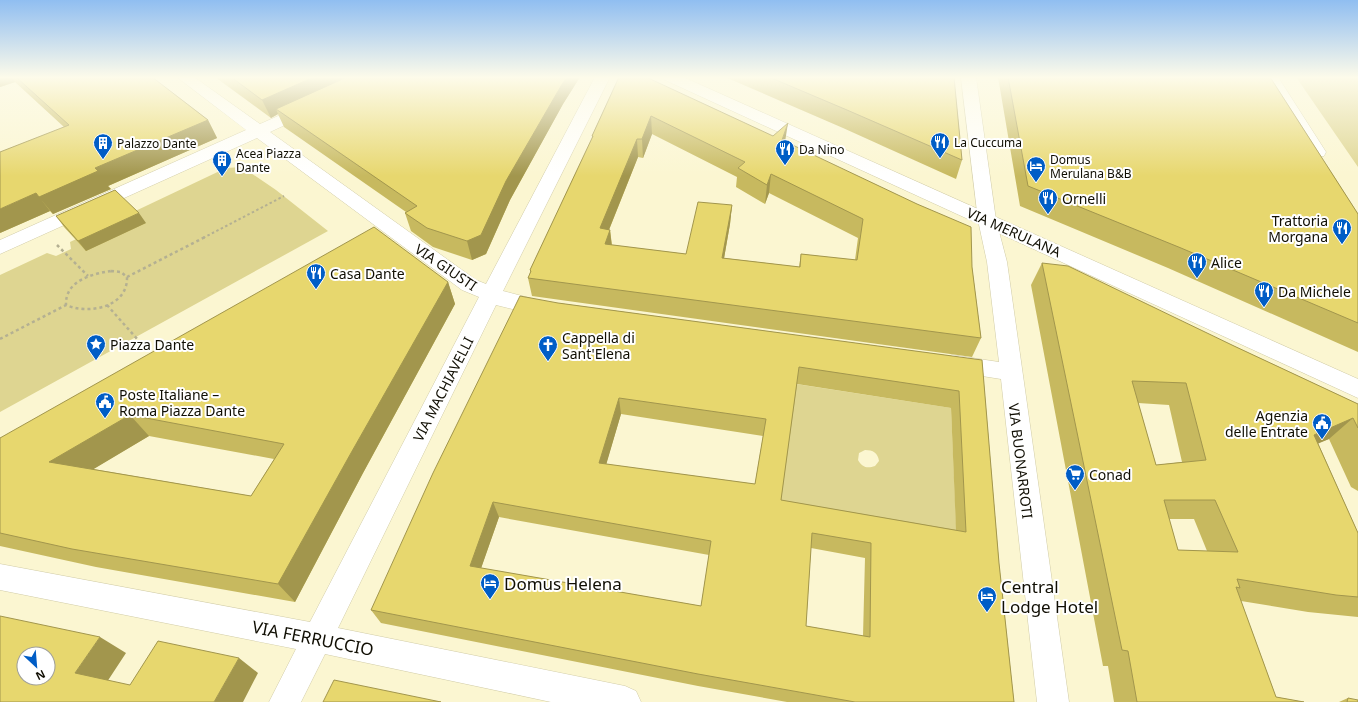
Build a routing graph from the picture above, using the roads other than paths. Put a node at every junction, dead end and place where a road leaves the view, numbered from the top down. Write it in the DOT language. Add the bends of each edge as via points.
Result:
graph roads {
  1 [pos="228,110"];
  2 [pos="305,110"];
  3 [pos="586,110"];
  4 [pos="743,110"];
  5 [pos="973,110"];
  6 [pos="1291,110"];
  7 [pos="257,131"];
  8 [pos="1325,163"];
  9 [pos="988,220"];
  10 [pos="385,225"];
  11 [pos="364,237"];
  12 [pos="0,248"];
  13 [pos="491,295"];
  14 [pos="561,311"];
  15 [pos="934,362"];
  16 [pos="1010,372"];
  17 [pos="1358,388"];
  18 [pos="0,577"];
  19 [pos="316,638"];
  20 [pos="285,702"];
  21 [pos="625,702"];
  22 [pos="1053,702"];
  1 -- 7 [label="street"];
  2 -- 7 [label="street"];
  3 -- 13 [label="street, VIA MACHIAVELLI"];
  4 -- 9 [label="street, VIA MERULANA"];
  5 -- 9 [label="street, VIA BUONARROTI"];
  6 -- 8 [label="street"];
  7 -- 10 [label="street"];
  7 -- 12 [label="street"];
  9 -- 16 [label="street, VIA BUONARROTI" via="997,262"];
  9 -- 17 [label="street, VIA MERULANA"];
  10 -- 11 [label="street"];
  10 -- 13 [label="street, VIA GIUSTI" via="469,285"];
  13 -- 14 [label="street, VIA GIUSTI"];
  13 -- 19 [label="street, VIA MACHIAVELLI"];
  15 -- 16 [label="street"];
  16 -- 22 [label="street, VIA BUONARROTI"];
  18 -- 19 [label="street, VIA FERRUCCIO"];
  19 -- 20 [label="street, VIA MACHIAVELLI"];
  19 -- 21 [label="street, VIA FERRUCCIO"];
}
